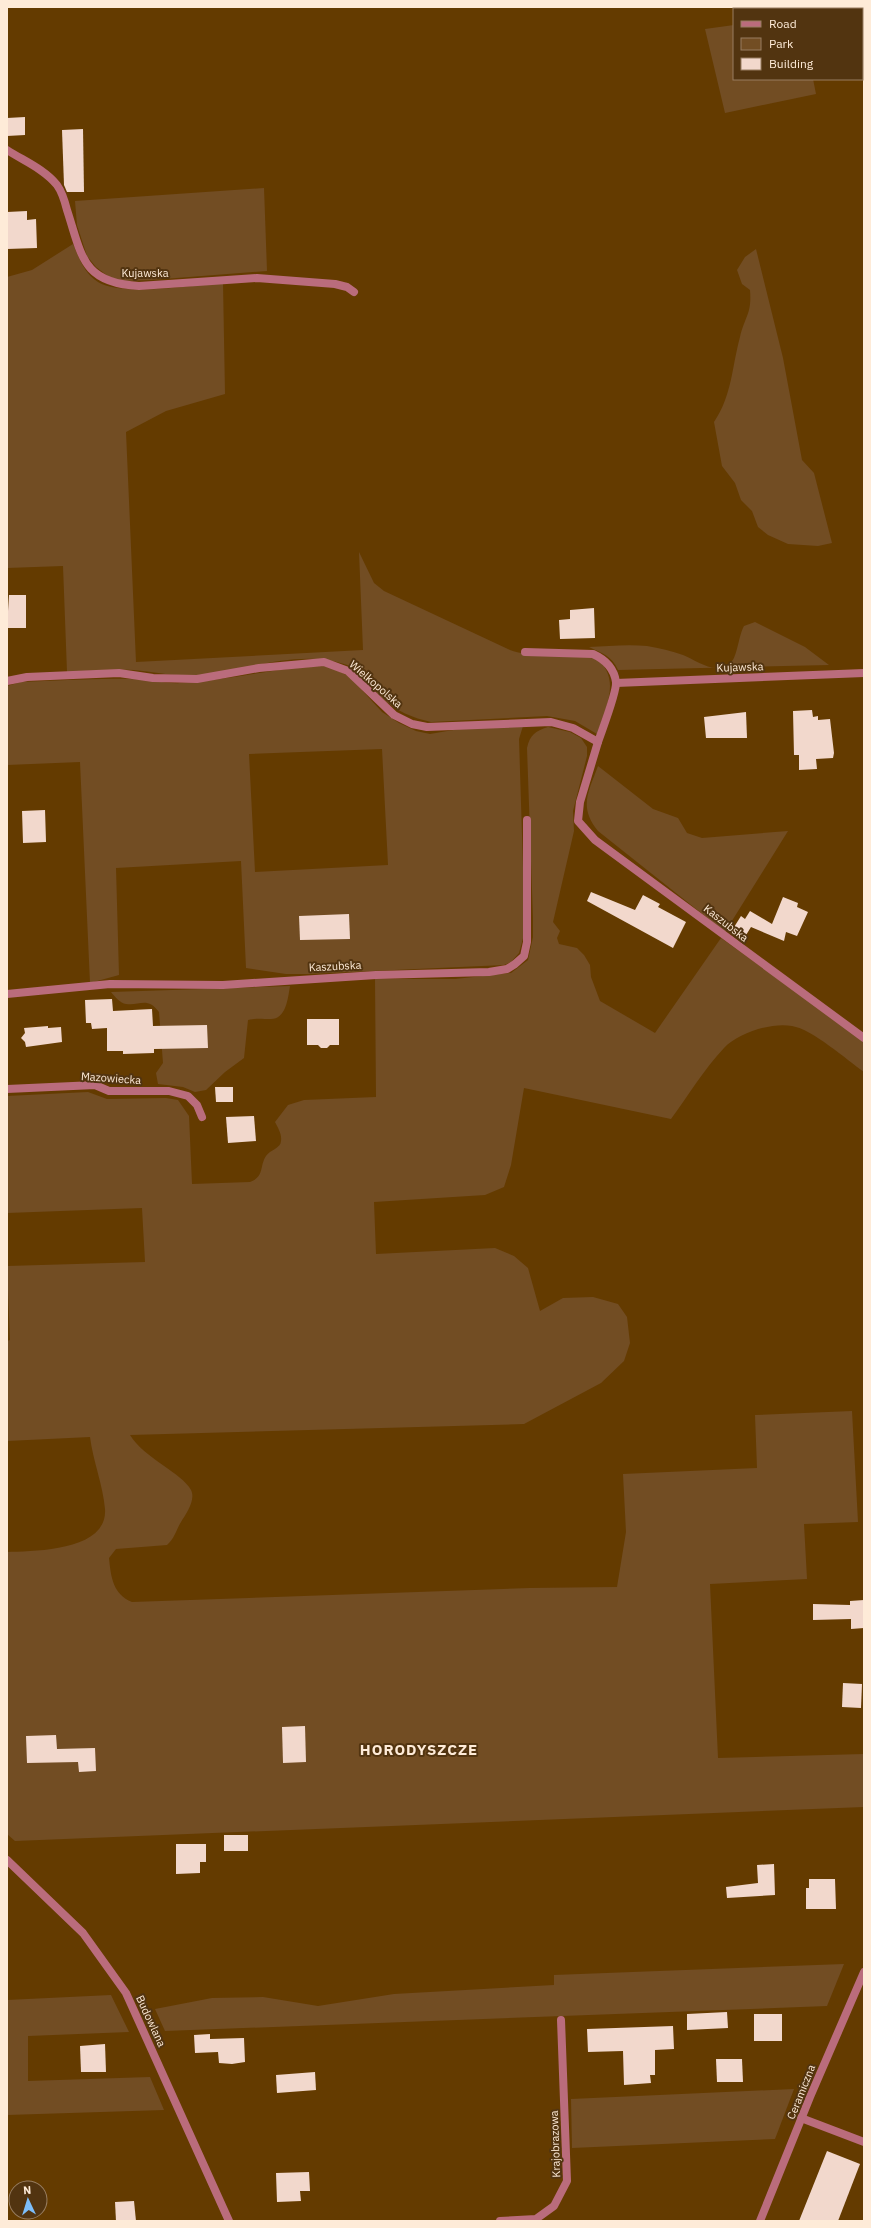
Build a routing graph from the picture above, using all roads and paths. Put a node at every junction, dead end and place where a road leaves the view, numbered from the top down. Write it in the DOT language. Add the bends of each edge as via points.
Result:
graph roads {
  1 [pos="7,150"];
  2 [pos="354,292"];
  3 [pos="525,652"];
  4 [pos="864,673"];
  5 [pos="7,681"];
  6 [pos="616,683"];
  7 [pos="598,742"];
  8 [pos="527,820"];
  9 [pos="7,994"];
  10 [pos="864,1038"];
  11 [pos="7,1089"];
  12 [pos="202,1117"];
  13 [pos="7,1860"];
  14 [pos="864,1972"];
  15 [pos="561,2020"];
  16 [pos="801,2118"];
  17 [pos="864,2142"];
  18 [pos="229,2221"];
  19 [pos="500,2221"];
  20 [pos="760,2221"];
  1 -- 2 [label="street, Kujawska" via="45,172 58,186 84,259 94,273 106,281 139,286 257,278 336,284"];
  3 -- 6 [label="street" via="593,654 603,658 610,667"];
  4 -- 6 [label="street, Kujawska"];
  5 -- 7 [label="street, Wielkopolska" via="27,677 119,673 153,678 197,679 266,667 324,662 348,671 386,709 412,724 427,728 552,722 573,728"];
  6 -- 7 [label="street"];
  7 -- 10 [label="street, Kaszubska" via="580,802 578,821 595,840"];
  8 -- 9 [label="street, Kaszubska" via="527,942 524,956 507,969 234,985 103,985"];
  11 -- 12 [label="street, Mazowiecka" via="94,1085 109,1091 169,1091 188,1096 197,1105"];
  13 -- 18 [label="street, Budowlana" via="83,1933 126,1993"];
  14 -- 16 [label="street, Ceramiczna"];
  15 -- 19 [label="street, Krajobrazowa" via="567,2181 554,2206 536,2219"];
  16 -- 17 [label="street"];
  16 -- 20 [label="street, Ceramiczna"];
}
